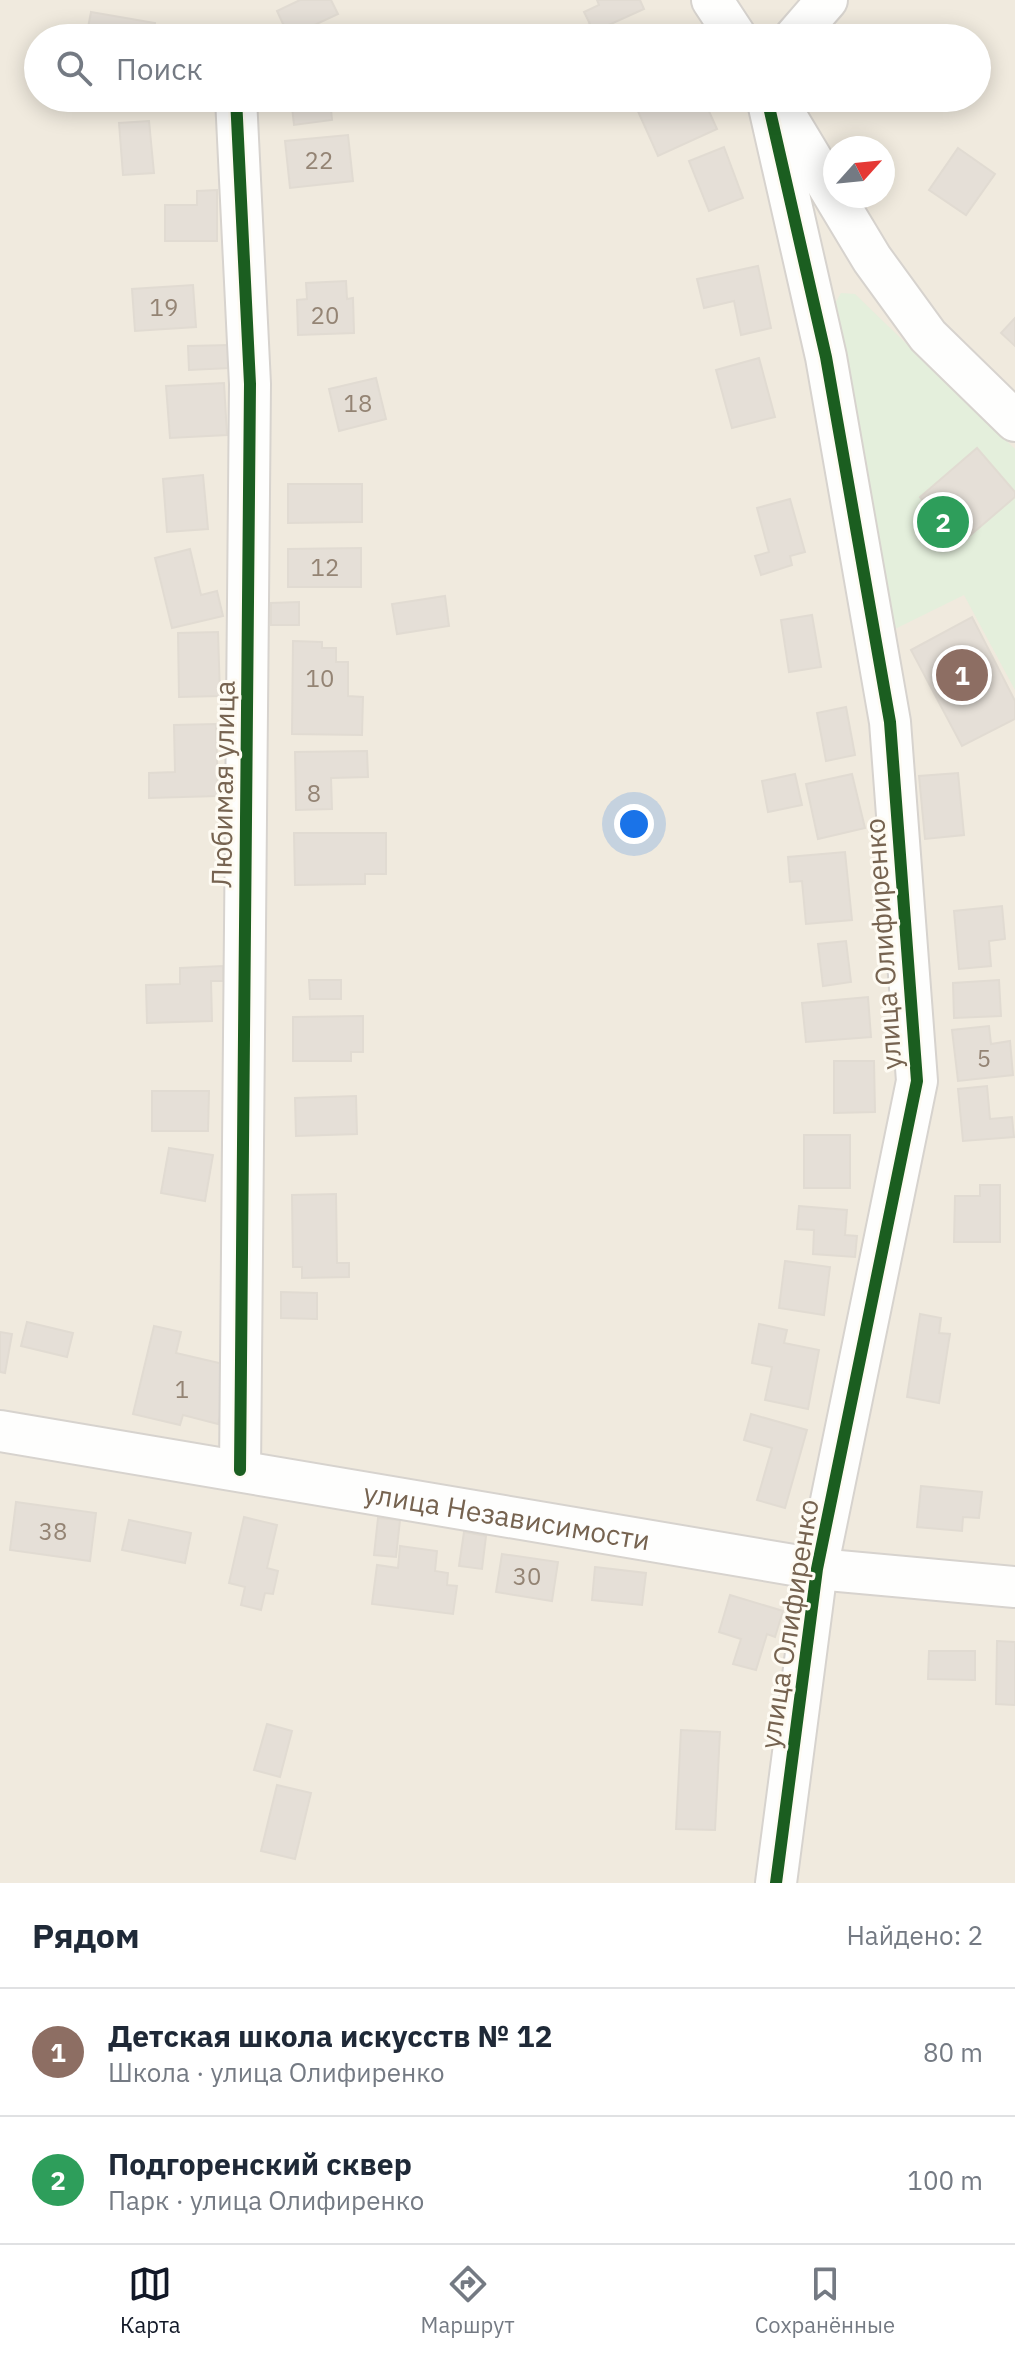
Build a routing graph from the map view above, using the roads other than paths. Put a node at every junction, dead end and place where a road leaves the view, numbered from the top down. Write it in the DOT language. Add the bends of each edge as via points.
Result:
graph roads {
  1 [pos="712,0"];
  2 [pos="827,0"];
  3 [pos="728,24"];
  4 [pos="806,24"];
  5 [pos="237,112"];
  6 [pos="770,112"];
  7 [pos="783,112"];
  8 [pos="1015,421"];
  9 [pos="0,1431"];
  10 [pos="240,1470"];
  11 [pos="817,1569"];
  12 [pos="1015,1587"];
  13 [pos="776,1883"];
  1 -- 3 [label="street"];
  2 -- 4 [label="street"];
  5 -- 10 [label="street, Любимая улица" via="250,384"];
  6 -- 11 [label="street, улица Олифиренко" via="826,357 890,722 917,1081"];
  7 -- 8 [label="street" via="872,259 928,336"];
  9 -- 10 [label="street, улица Независимости"];
  10 -- 11 [label="street, улица Независимости"];
  11 -- 12 [label="street, улица Независимости"];
  11 -- 13 [label="street, улица Олифиренко"];
}
